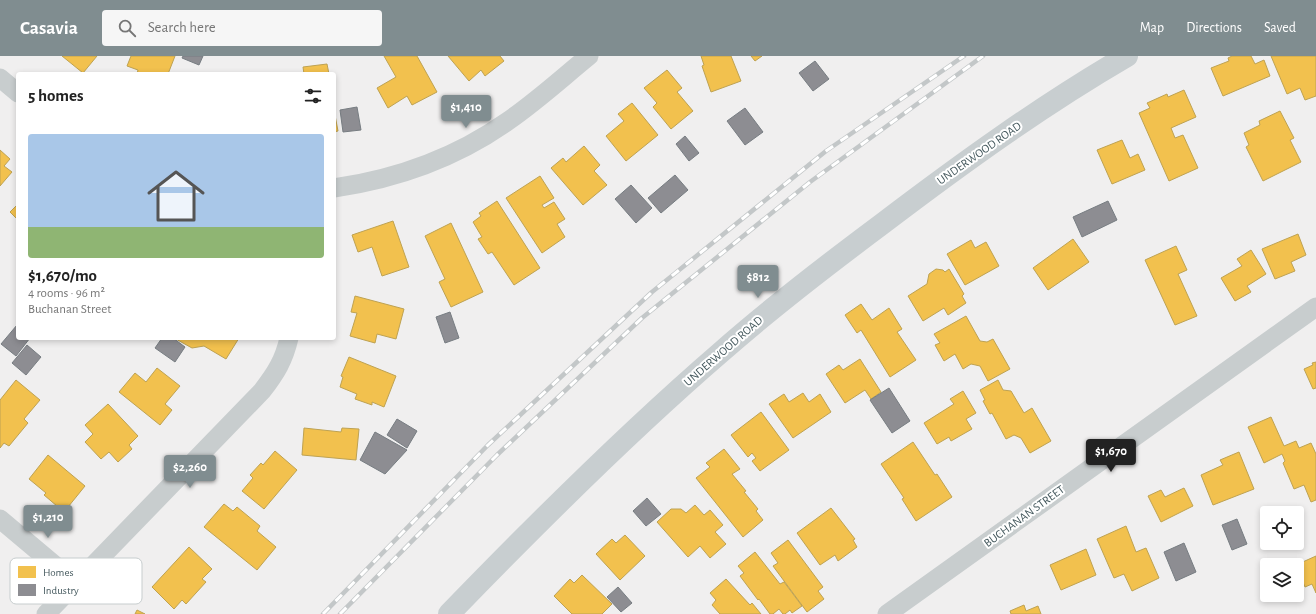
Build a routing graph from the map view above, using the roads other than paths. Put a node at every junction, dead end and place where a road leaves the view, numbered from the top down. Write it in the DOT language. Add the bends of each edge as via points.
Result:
graph roads {
  1 [pos="589,56"];
  2 [pos="1127,56"];
  3 [pos="0,78"];
  4 [pos="16,91"];
  5 [pos="336,188"];
  6 [pos="1316,307"];
  7 [pos="289,340"];
  8 [pos="0,519"];
  9 [pos="46,558"];
  10 [pos="100,558"];
  11 [pos="56,604"];
  12 [pos="46,614"];
  13 [pos="449,614"];
  14 [pos="887,614"];
  1 -- 5 [label="street" via="531,104 482,138 426,165"];
  2 -- 13 [label="main road, UNDERWOOD ROAD" via="1075,87 954,170 774,307 675,393"];
  3 -- 4 [label="street"];
  6 -- 14 [label="street, BUCHANAN STREET"];
  7 -- 10 [label="street" via="277,372 262,391"];
  8 -- 9 [label="street"];
  11 -- 12 [label="street"];
}
